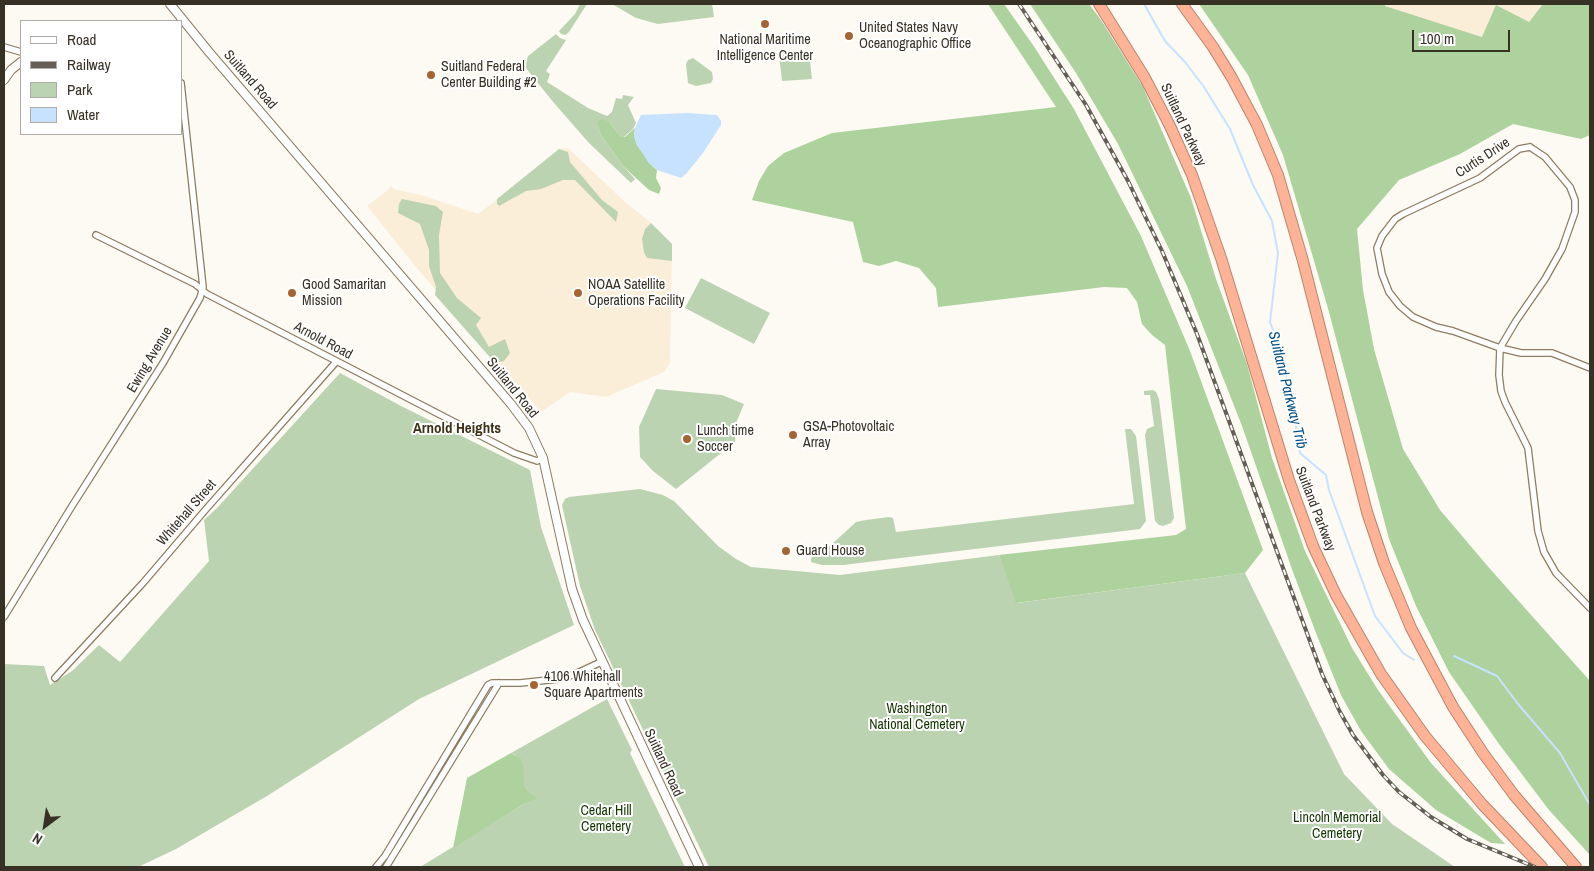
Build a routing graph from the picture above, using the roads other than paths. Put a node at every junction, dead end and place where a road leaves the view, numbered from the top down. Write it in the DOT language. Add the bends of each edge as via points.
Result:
graph roads {
  1 [pos="170,4"];
  2 [pos="1099,4"];
  3 [pos="1182,4"];
  4 [pos="180,20"];
  5 [pos="183,25"];
  6 [pos="4,47"];
  7 [pos="20,52"];
  8 [pos="20,63"];
  9 [pos="4,80"];
  10 [pos="182,92"];
  11 [pos="96,235"];
  12 [pos="202,291"];
  13 [pos="1500,348"];
  14 [pos="336,362"];
  15 [pos="1590,368"];
  16 [pos="543,458"];
  17 [pos="1590,608"];
  18 [pos="4,617"];
  19 [pos="601,662"];
  20 [pos="55,678"];
  21 [pos="499,683"];
  22 [pos="376,867"];
  23 [pos="386,867"];
  24 [pos="699,867"];
  25 [pos="1542,867"];
  26 [pos="1576,867"];
  1 -- 4 [label="main road, Suitland Road"];
  2 -- 25 [label="highway, Suitland Parkway" via="1150,86 1192,175 1221,258 1288,480 1336,595 1370,657 1425,736 1482,804"];
  3 -- 26 [label="highway" via="1232,78 1278,175 1367,512 1408,621 1449,700 1482,753"];
  5 -- 16 [label="main road, Suitland Road" via="511,404 534,436"];
  6 -- 7 [label="street"];
  8 -- 9 [label="main road"];
  10 -- 12 [label="street, Ewing Avenue"];
  11 -- 12 [label="street, Arnold Road" via="195,284"];
  12 -- 14 [label="street, Arnold Road"];
  12 -- 18 [label="street, Ewing Avenue" via="174,345"];
  13 -- 13 [label="street, Curtis Drive" via="1562,249 1575,212 1570,187 1545,156 1530,148 1519,149 1480,178 1404,214 1382,236 1377,248 1389,292 1413,317"];
  13 -- 15 [label="street, Curtis Drive" via="1521,353 1552,353"];
  13 -- 17 [label="street, Curtis Drive" via="1498,375 1501,391 1528,448 1538,530 1544,552 1556,573"];
  14 -- 16 [label="street, Arnold Road" via="514,453 537,460"];
  14 -- 20 [label="street, Whitehall Street" via="143,583"];
  16 -- 19 [label="main road, Suitland Road" via="572,589"];
  19 -- 21 [label="street" via="558,680"];
  19 -- 24 [label="main road, Suitland Road"];
  21 -- 22 [label="street" via="488,686"];
  21 -- 23 [label="street"];
}
